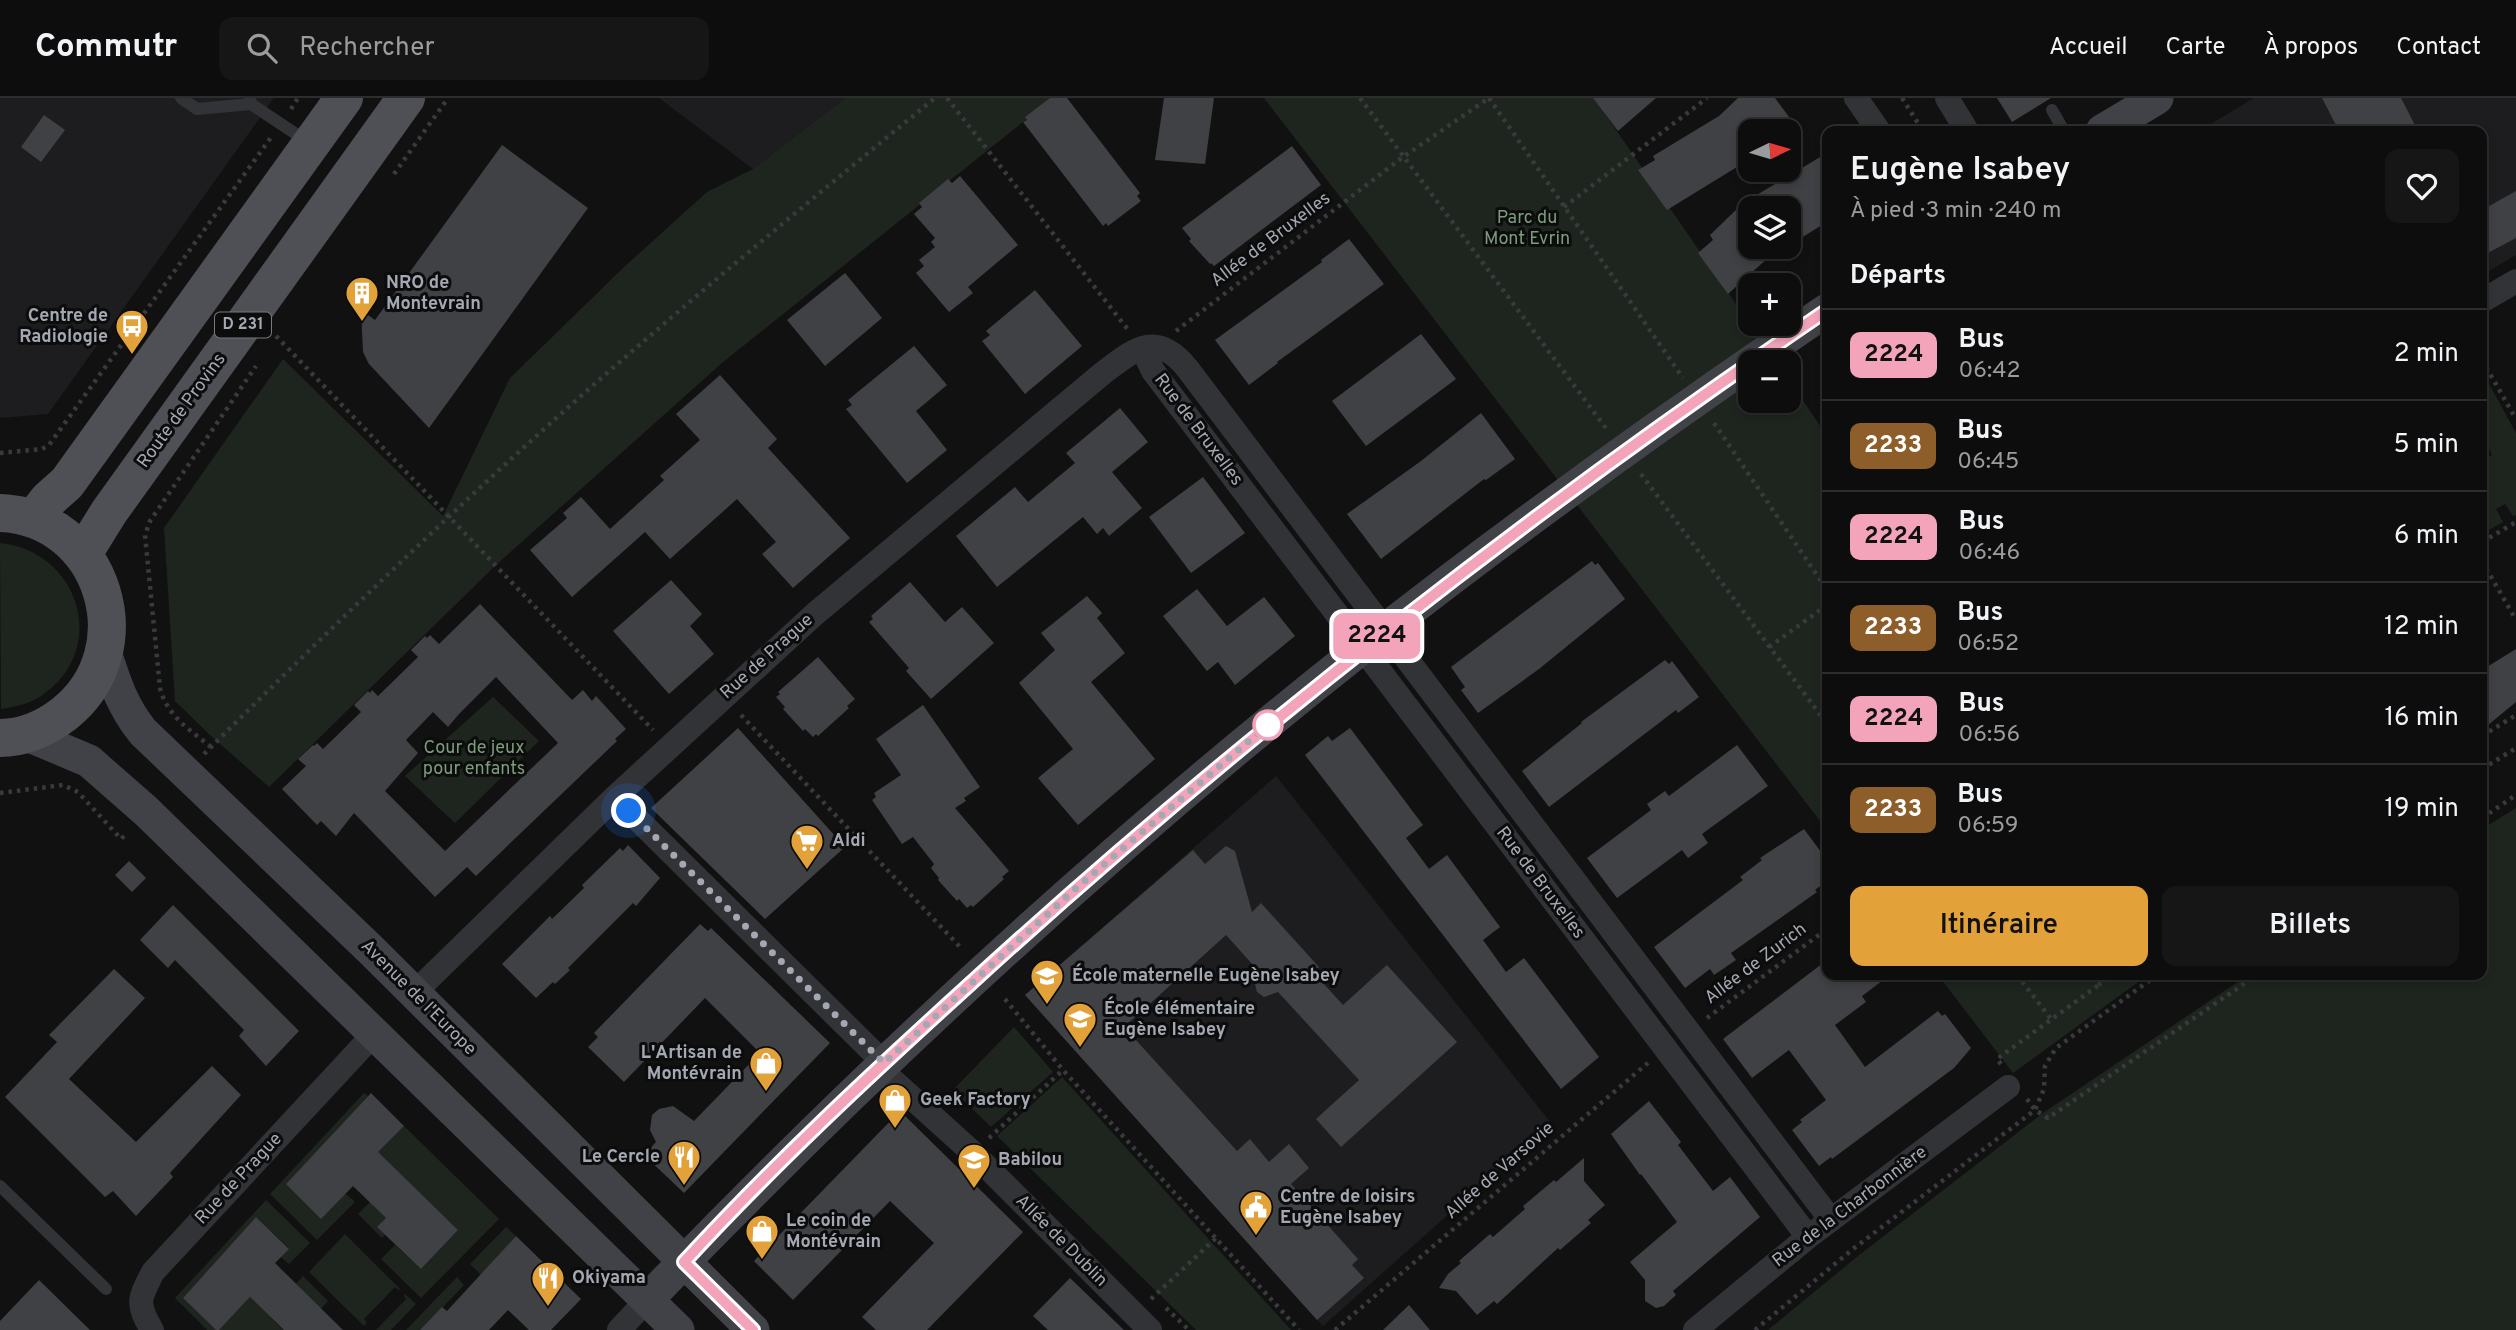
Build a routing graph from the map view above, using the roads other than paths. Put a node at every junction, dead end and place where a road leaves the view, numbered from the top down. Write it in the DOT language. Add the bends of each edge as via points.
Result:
graph roads {
  1 [pos="181,98"];
  2 [pos="344,98"];
  3 [pos="406,98"];
  4 [pos="1856,98"];
  5 [pos="1947,98"];
  6 [pos="2157,98"];
  7 [pos="250,101"];
  8 [pos="2052,110"];
  9 [pos="1876,126"];
  10 [pos="1964,126"];
  11 [pos="2061,126"];
  12 [pos="2110,126"];
  13 [pos="296,134"];
  14 [pos="2516,281"];
  15 [pos="2487,298"];
  16 [pos="1822,313"];
  17 [pos="1149,347"];
  18 [pos="16,516"];
  19 [pos="83,554"];
  20 [pos="1374,639"];
  21 [pos="105,652"];
  22 [pos="13,736"];
  23 [pos="615,797"];
  24 [pos="414,993"];
  25 [pos="364,1045"];
  26 [pos="882,1066"];
  27 [pos="2011,1082"];
  28 [pos="0,1186"];
  29 [pos="1831,1220"];
  30 [pos="1808,1237"];
  31 [pos="667,1279"];
  32 [pos="106,1289"];
  33 [pos="146,1320"];
  34 [pos="1142,1322"];
  35 [pos="619,1330"];
  36 [pos="678,1330"];
  37 [pos="725,1330"];
  38 [pos="753,1330"];
  39 [pos="1695,1330"];
  1 -- 7 [label="lane" via="197,109"];
  2 -- 13 [label="main road, D 231"];
  3 -- 19 [label="main road, Route de Provins / D 231"];
  4 -- 9 [label="street"];
  5 -- 10 [label="street"];
  6 -- 12 [label="main road"];
  7 -- 13 [label="lane"];
  8 -- 11 [label="lane"];
  13 -- 18 [label="main road, D 231" via="67,483 48,500"];
  14 -- 15 [label="street"];
  16 -- 20 [label="main road" via="1623,451"];
  17 -- 20 [label="street, Rue de Bruxelles" via="1153,371"];
  17 -- 23 [label="street, Rue de Prague" via="1103,373 1020,440 816,612"];
  18 -- 19 [label="main road, D 231" via="60,533"];
  19 -- 21 [label="main road, D 231" via="100,584 108,618"];
  20 -- 26 [label="main road" via="1074,890"];
  20 -- 29 [label="street, Rue de Bruxelles"];
  20 -- 30 [label="street, Rue de Bruxelles"];
  21 -- 22 [label="main road, D 231" via="94,680 76,704 53,723"];
  21 -- 24 [label="main road, Avenue de l'Europe" via="117,691 143,732"];
  22 -- 25 [label="main road, Avenue de l'Europe" via="89,761 146,811"];
  23 -- 24 [label="street, Rue de Prague"];
  23 -- 26 [label="street, Allée de Dublin"];
  24 -- 31 [label="main road, Avenue de l'Europe"];
  25 -- 31 [label="main road, Avenue de l'Europe"];
  25 -- 33 [label="street, Rue de Prague" via="153,1272 144,1290"];
  26 -- 31 [label="main road"];
  26 -- 34 [label="street, Allée de Dublin"];
  27 -- 29 [label="street, Rue de la Charbonnière"];
  28 -- 32 [label="lane"];
  29 -- 30 [label="street, Rue de la Charbonnière"];
  30 -- 39 [label="street, Rue de la Charbonnière"];
  31 -- 35 [label="street"];
  31 -- 36 [label="main road, Avenue de l'Europe"];
  31 -- 37 [label="main road"];
  31 -- 38 [label="main road, Avenue de l'Europe"];
}
